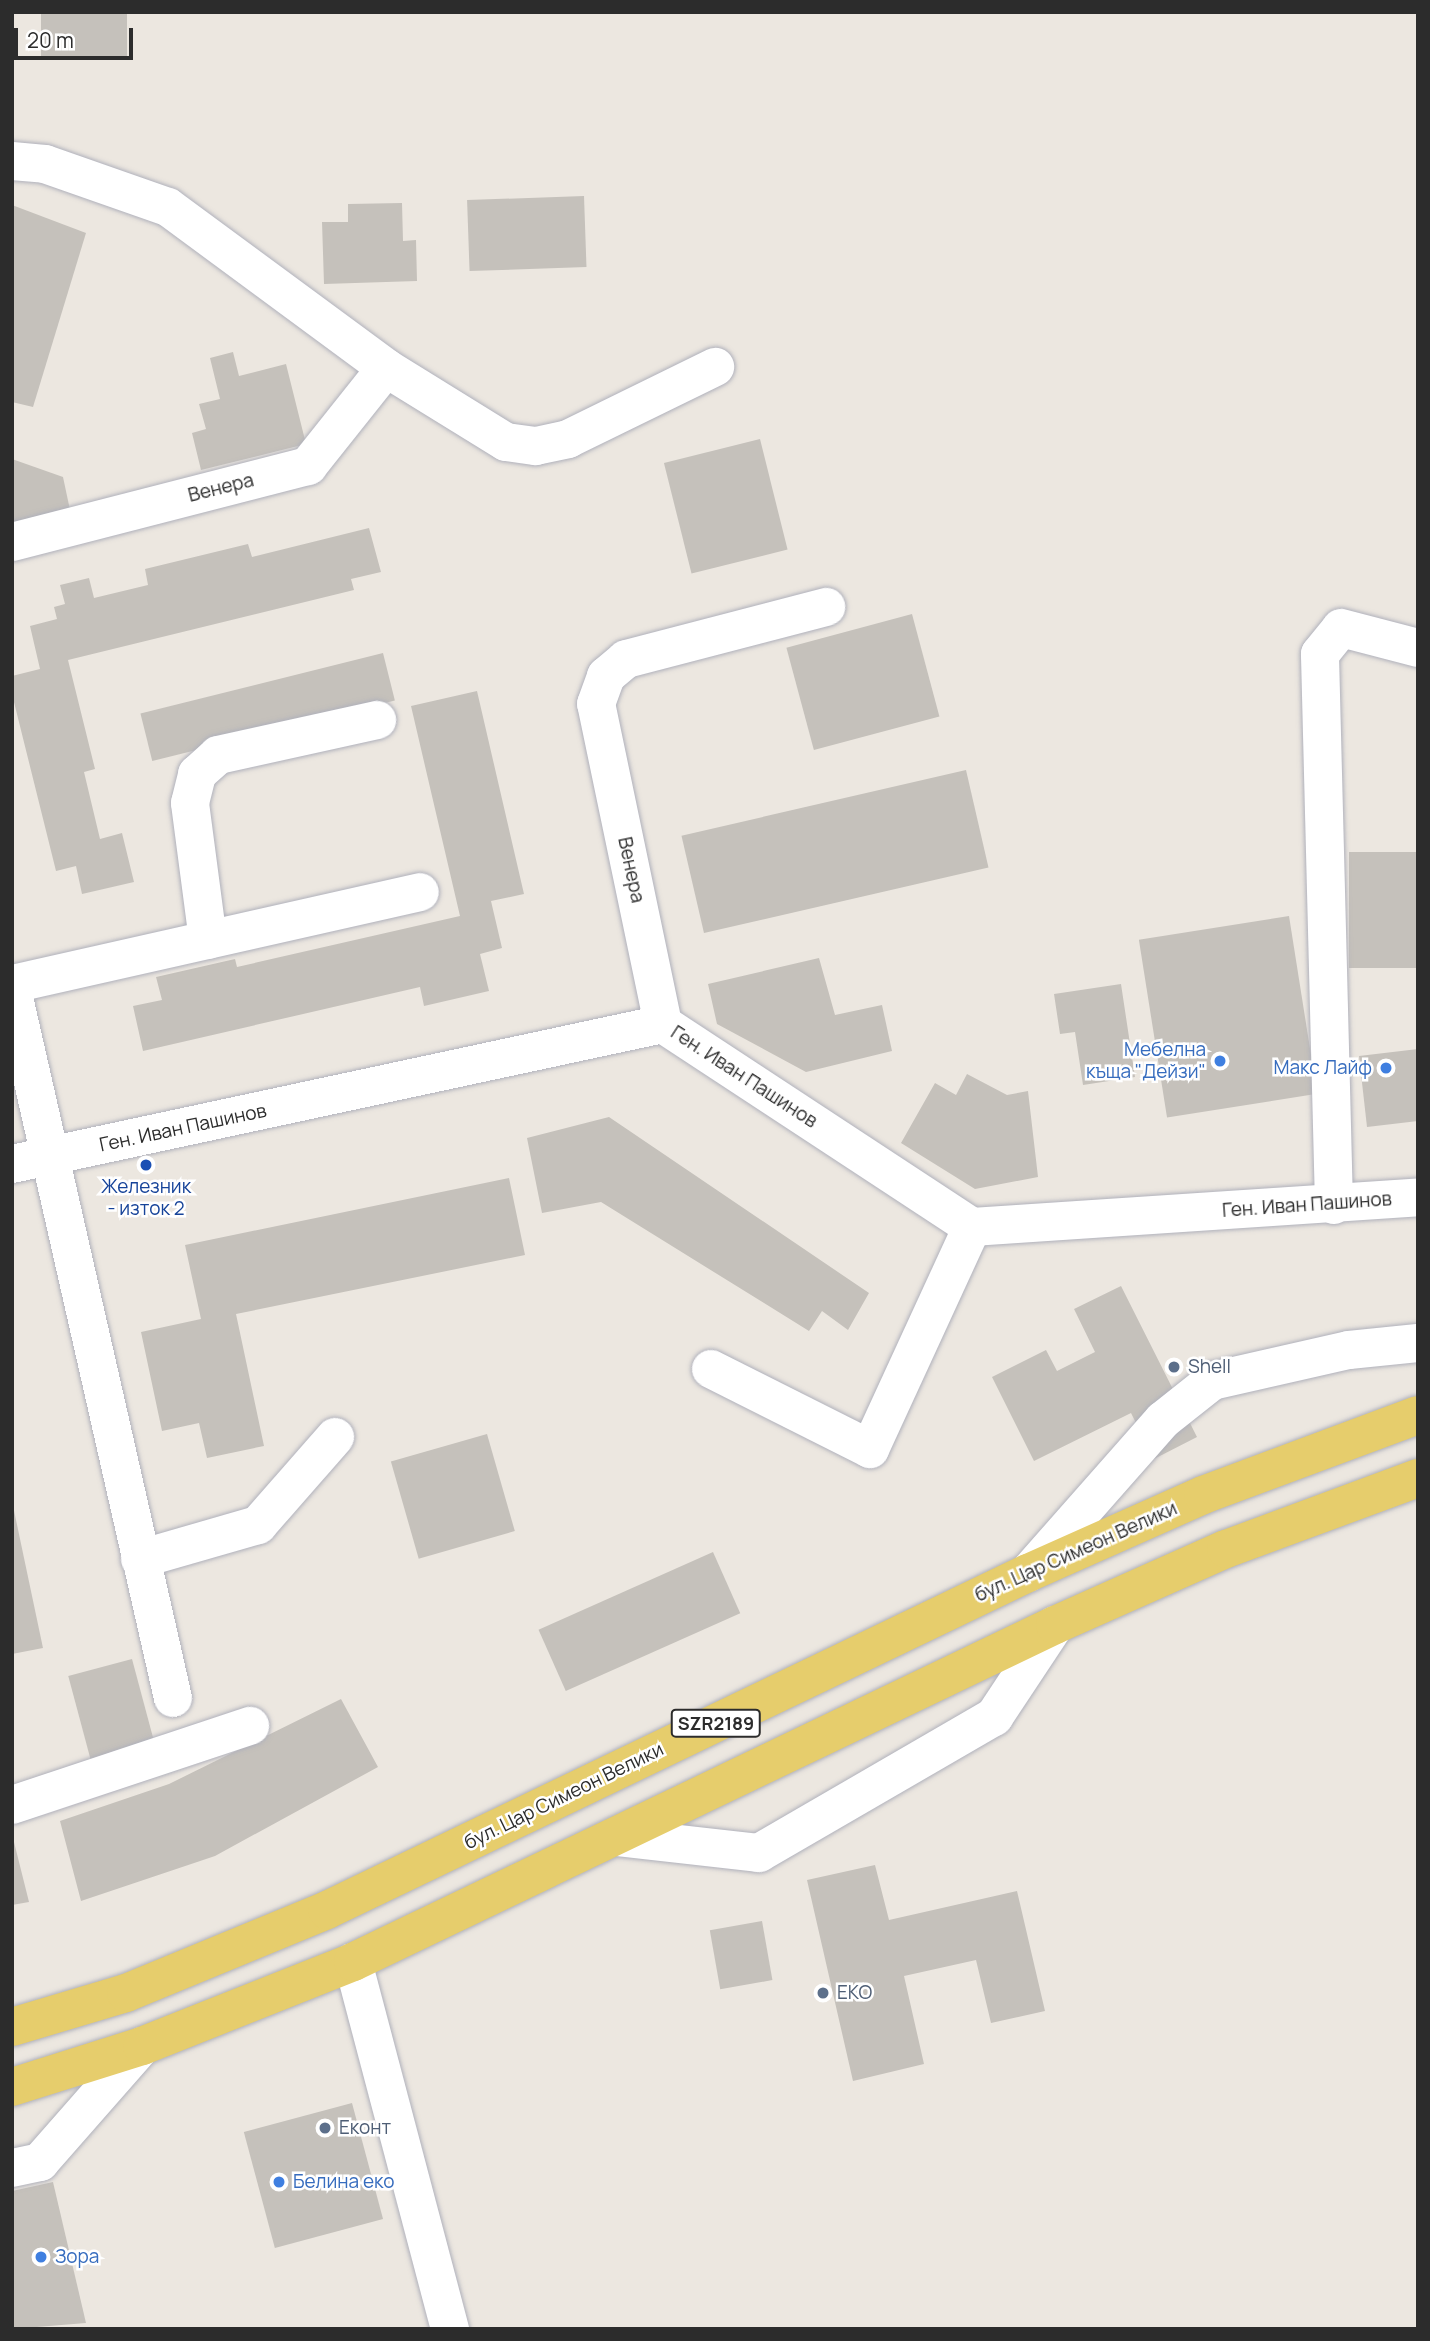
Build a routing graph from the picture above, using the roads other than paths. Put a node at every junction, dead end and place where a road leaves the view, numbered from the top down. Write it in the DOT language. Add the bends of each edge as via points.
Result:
graph roads {
  1 [pos="12,161"];
  2 [pos="715,366"];
  3 [pos="386,368"];
  4 [pos="12,542"];
  5 [pos="826,607"];
  6 [pos="1418,648"];
  7 [pos="377,720"];
  8 [pos="420,892"];
  9 [pos="208,940"];
  10 [pos="12,986"];
  11 [pos="663,1024"];
  12 [pos="29,1160"];
  13 [pos="1418,1197"];
  14 [pos="1334,1205"];
  15 [pos="972,1227"];
  16 [pos="1418,1343"];
  17 [pos="711,1370"];
  18 [pos="1418,1415"];
  19 [pos="335,1437"];
  20 [pos="1418,1478"];
  21 [pos="140,1559"];
  22 [pos="1028,1573"];
  23 [pos="1055,1625"];
  24 [pos="173,1698"];
  25 [pos="250,1726"];
  26 [pos="12,1804"];
  27 [pos="617,1837"];
  28 [pos="353,1962"];
  29 [pos="12,2027"];
  30 [pos="142,2046"];
  31 [pos="12,2087"];
  32 [pos="12,2168"];
  33 [pos="450,2329"];
  1 -- 3 [label="street" via="69,171 168,207"];
  2 -- 3 [label="street" via="568,439 536,446 506,442 459,418"];
  3 -- 4 [label="street, Венера" via="308,466"];
  5 -- 11 [label="street, Венера" via="626,659 606,676 596,704"];
  6 -- 14 [label="street" via="1341,628 1321,654"];
  7 -- 9 [label="street" via="218,755 197,774 190,803"];
  8 -- 9 [label="street"];
  9 -- 10 [label="street"];
  10 -- 12 [label="street"];
  11 -- 12 [label="street, Ген. Иван Пашинов"];
  11 -- 15 [label="street, Ген. Иван Пашинов"];
  12 -- 21 [label="street"];
  13 -- 14 [label="street, Ген. Иван Пашинов"];
  14 -- 15 [label="street, Ген. Иван Пашинов"];
  15 -- 17 [label="street" via="870,1449"];
  16 -- 22 [label="street" via="1349,1350 1212,1381 1163,1420"];
  18 -- 22 [label="main road, бул. Цар Симеон Велики / SZR2189" via="1203,1495"];
  19 -- 21 [label="street" via="258,1525"];
  20 -- 23 [label="main road, SZR2189" via="1226,1549"];
  21 -- 24 [label="street"];
  22 -- 29 [label="main road, бул. Цар Симеон Велики / SZR2189" via="327,1910 126,1993"];
  23 -- 27 [label="main road, SZR2189"];
  23 -- 27 [label="street" via="993,1717 758,1853"];
  25 -- 26 [label="street"];
  27 -- 28 [label="main road, SZR2189"];
  28 -- 30 [label="main road, SZR2189"];
  28 -- 33 [label="street"];
  30 -- 31 [label="main road, SZR2189"];
  30 -- 32 [label="street" via="40,2162"];
}
